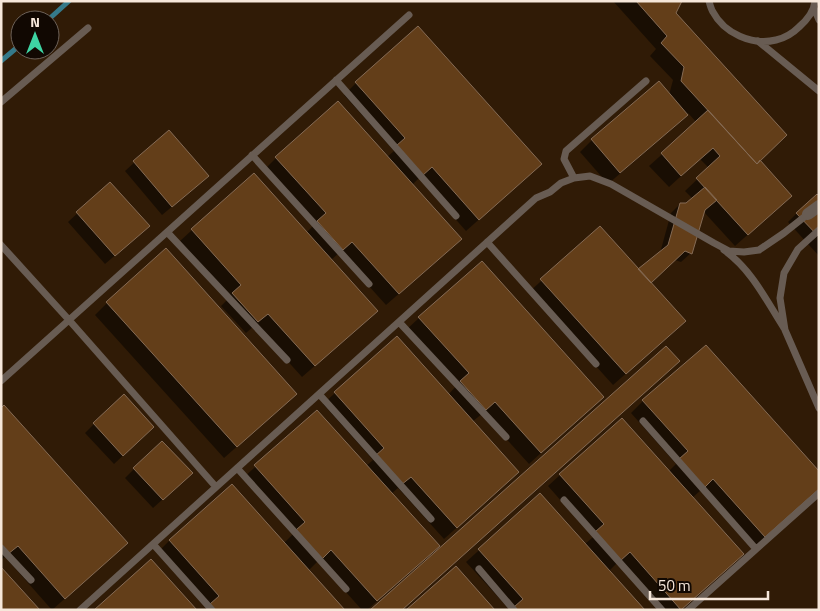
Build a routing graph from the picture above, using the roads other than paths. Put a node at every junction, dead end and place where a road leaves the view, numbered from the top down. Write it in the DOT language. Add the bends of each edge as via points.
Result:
graph roads {
  1 [pos="709,1"];
  2 [pos="815,5"];
  3 [pos="409,15"];
  4 [pos="819,20"];
  5 [pos="88,28"];
  6 [pos="758,41"];
  7 [pos="336,80"];
  8 [pos="646,81"];
  9 [pos="819,91"];
  10 [pos="1,102"];
  11 [pos="252,155"];
  12 [pos="574,178"];
  13 [pos="819,206"];
  14 [pos="808,214"];
  15 [pos="456,216"];
  16 [pos="819,230"];
  17 [pos="167,232"];
  18 [pos="487,242"];
  19 [pos="714,244"];
  20 [pos="1,245"];
  21 [pos="369,284"];
  22 [pos="69,320"];
  23 [pos="399,322"];
  24 [pos="785,330"];
  25 [pos="287,360"];
  26 [pos="596,364"];
  27 [pos="1,381"];
  28 [pos="318,394"];
  29 [pos="819,408"];
  30 [pos="643,421"];
  31 [pos="506,437"];
  32 [pos="237,468"];
  33 [pos="216,487"];
  34 [pos="819,493"];
  35 [pos="564,500"];
  36 [pos="431,519"];
  37 [pos="153,544"];
  38 [pos="1,548"];
  39 [pos="756,549"];
  40 [pos="479,569"];
  41 [pos="31,580"];
  42 [pos="346,589"];
  43 [pos="80,610"];
  44 [pos="212,610"];
  45 [pos="514,610"];
  46 [pos="662,610"];
  47 [pos="688,610"];
  1 -- 6 [label="lane" via="712,12 724,27 740,37"];
  2 -- 4 [label="lane"];
  2 -- 6 [label="lane" via="805,22 792,33 776,40"];
  3 -- 7 [label="lane"];
  5 -- 10 [label="lane"];
  6 -- 9 [label="lane"];
  7 -- 11 [label="lane"];
  7 -- 15 [label="lane"];
  8 -- 12 [label="lane" via="566,151 564,159"];
  11 -- 17 [label="lane"];
  11 -- 21 [label="lane"];
  12 -- 18 [label="lane" via="561,182 536,198"];
  12 -- 19 [label="lane" via="590,176 611,184"];
  13 -- 14 [label="street"];
  14 -- 19 [label="lane" via="759,250 728,250"];
  16 -- 24 [label="lane" via="798,250 784,273 780,298"];
  17 -- 22 [label="lane"];
  17 -- 25 [label="lane"];
  18 -- 23 [label="lane"];
  18 -- 26 [label="lane"];
  19 -- 24 [label="lane" via="735,259 753,279"];
  20 -- 22 [label="lane"];
  22 -- 27 [label="lane"];
  22 -- 33 [label="lane"];
  23 -- 28 [label="lane"];
  23 -- 31 [label="lane"];
  24 -- 29 [label="lane"];
  28 -- 32 [label="lane"];
  28 -- 36 [label="lane"];
  30 -- 39 [label="lane"];
  32 -- 33 [label="lane"];
  32 -- 42 [label="lane"];
  33 -- 37 [label="lane"];
  34 -- 39 [label="lane"];
  35 -- 46 [label="lane"];
  37 -- 43 [label="lane"];
  37 -- 44 [label="lane"];
  38 -- 41 [label="lane"];
  39 -- 47 [label="lane"];
  40 -- 45 [label="lane"];
}
